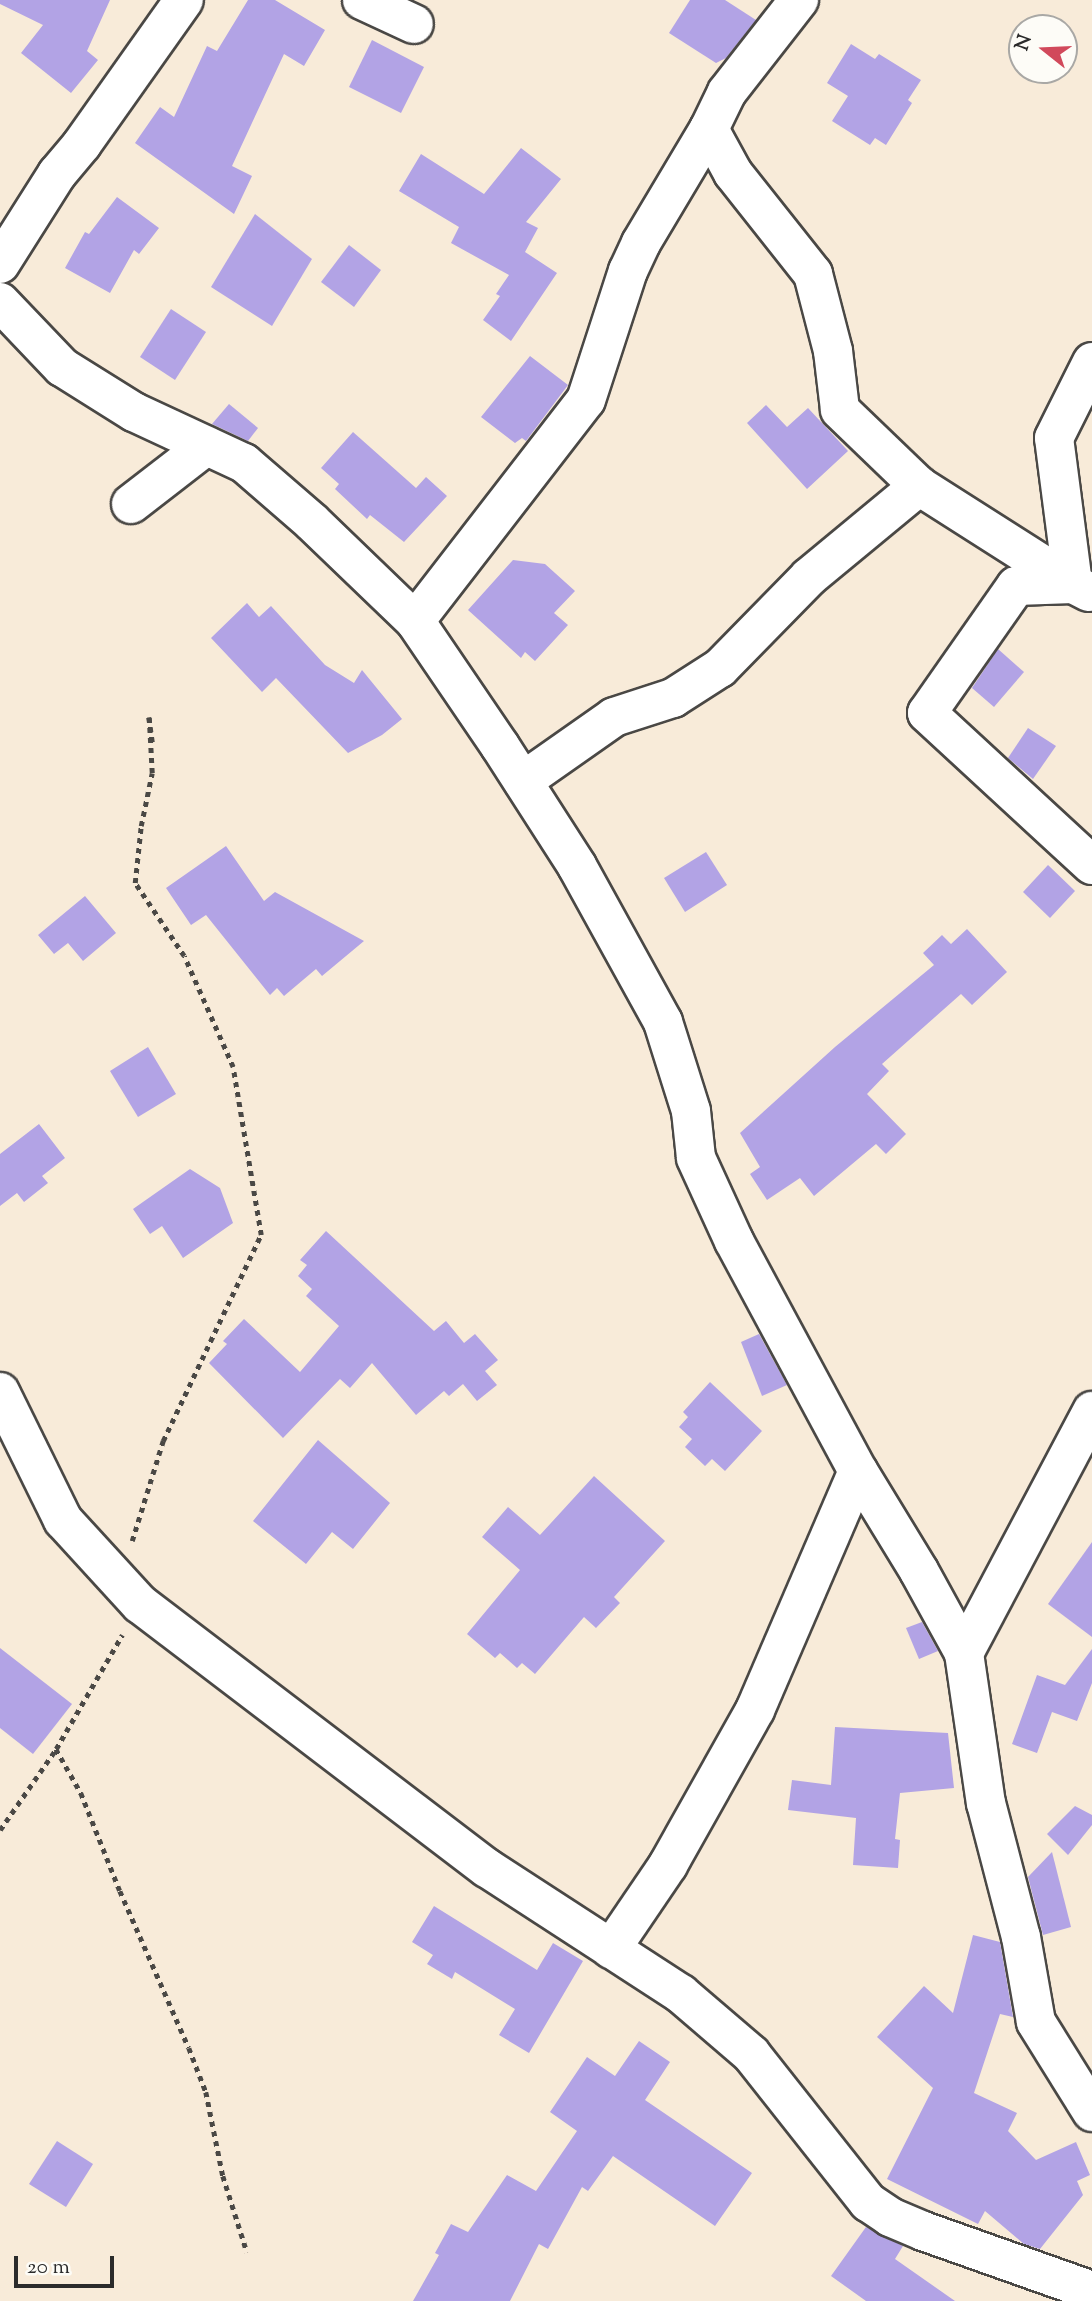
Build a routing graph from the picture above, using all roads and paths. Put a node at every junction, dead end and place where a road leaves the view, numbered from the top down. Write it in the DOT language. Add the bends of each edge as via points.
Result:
graph roads {
  1 [pos="184,0"];
  2 [pos="362,0"];
  3 [pos="795,1"];
  4 [pos="414,24"];
  5 [pos="709,129"];
  6 [pos="0,264"];
  7 [pos="0,302"];
  8 [pos="1092,362"];
  9 [pos="206,446"];
  10 [pos="919,486"];
  11 [pos="131,504"];
  12 [pos="1083,589"];
  13 [pos="415,621"];
  14 [pos="153,746"];
  15 [pos="523,781"];
  16 [pos="1092,865"];
  17 [pos="0,1392"];
  18 [pos="1092,1411"];
  19 [pos="858,1471"];
  20 [pos="129,1593"];
  21 [pos="964,1653"];
  22 [pos="56,1749"];
  23 [pos="0,1830"];
  24 [pos="611,1949"];
  25 [pos="1092,2112"];
  26 [pos="247,2252"];
  27 [pos="1092,2291"];
  1 -- 6 [label="street" via="57,174"];
  2 -- 4 [label="street"];
  3 -- 5 [label="street" via="727,92"];
  5 -- 10 [label="street" via="733,173 813,274 833,351 840,410"];
  5 -- 13 [label="street" via="628,271 586,400"];
  7 -- 9 [label="street" via="62,367 134,412"];
  8 -- 12 [label="street" via="1054,438"];
  9 -- 11 [label="street"];
  9 -- 13 [label="street" via="244,463 273,487"];
  10 -- 12 [label="street"];
  10 -- 15 [label="street" via="809,577 720,668 673,698 614,718"];
  12 -- 16 [label="street" via="1016,586 927,713"];
  13 -- 15 [label="street"];
  14 -- 20 [label="path" via="149,717 152,773 135,883 184,956 233,1067 261,1235 163,1441"];
  15 -- 19 [label="street" via="577,866 663,1022 691,1111 696,1158 753,1278"];
  17 -- 20 [label="street" via="63,1520"];
  18 -- 21 [label="street"];
  19 -- 21 [label="street"];
  19 -- 24 [label="street" via="755,1710 668,1865"];
  20 -- 22 [label="path"];
  20 -- 24 [label="street" via="487,1868"];
  21 -- 25 [label="street" via="986,1803 1021,1937 1036,2022"];
  22 -- 23 [label="path"];
  22 -- 26 [label="path" via="80,1793 206,2092 223,2176"];
  24 -- 27 [label="street" via="681,1994 751,2054 868,2202 923,2231"];
}
